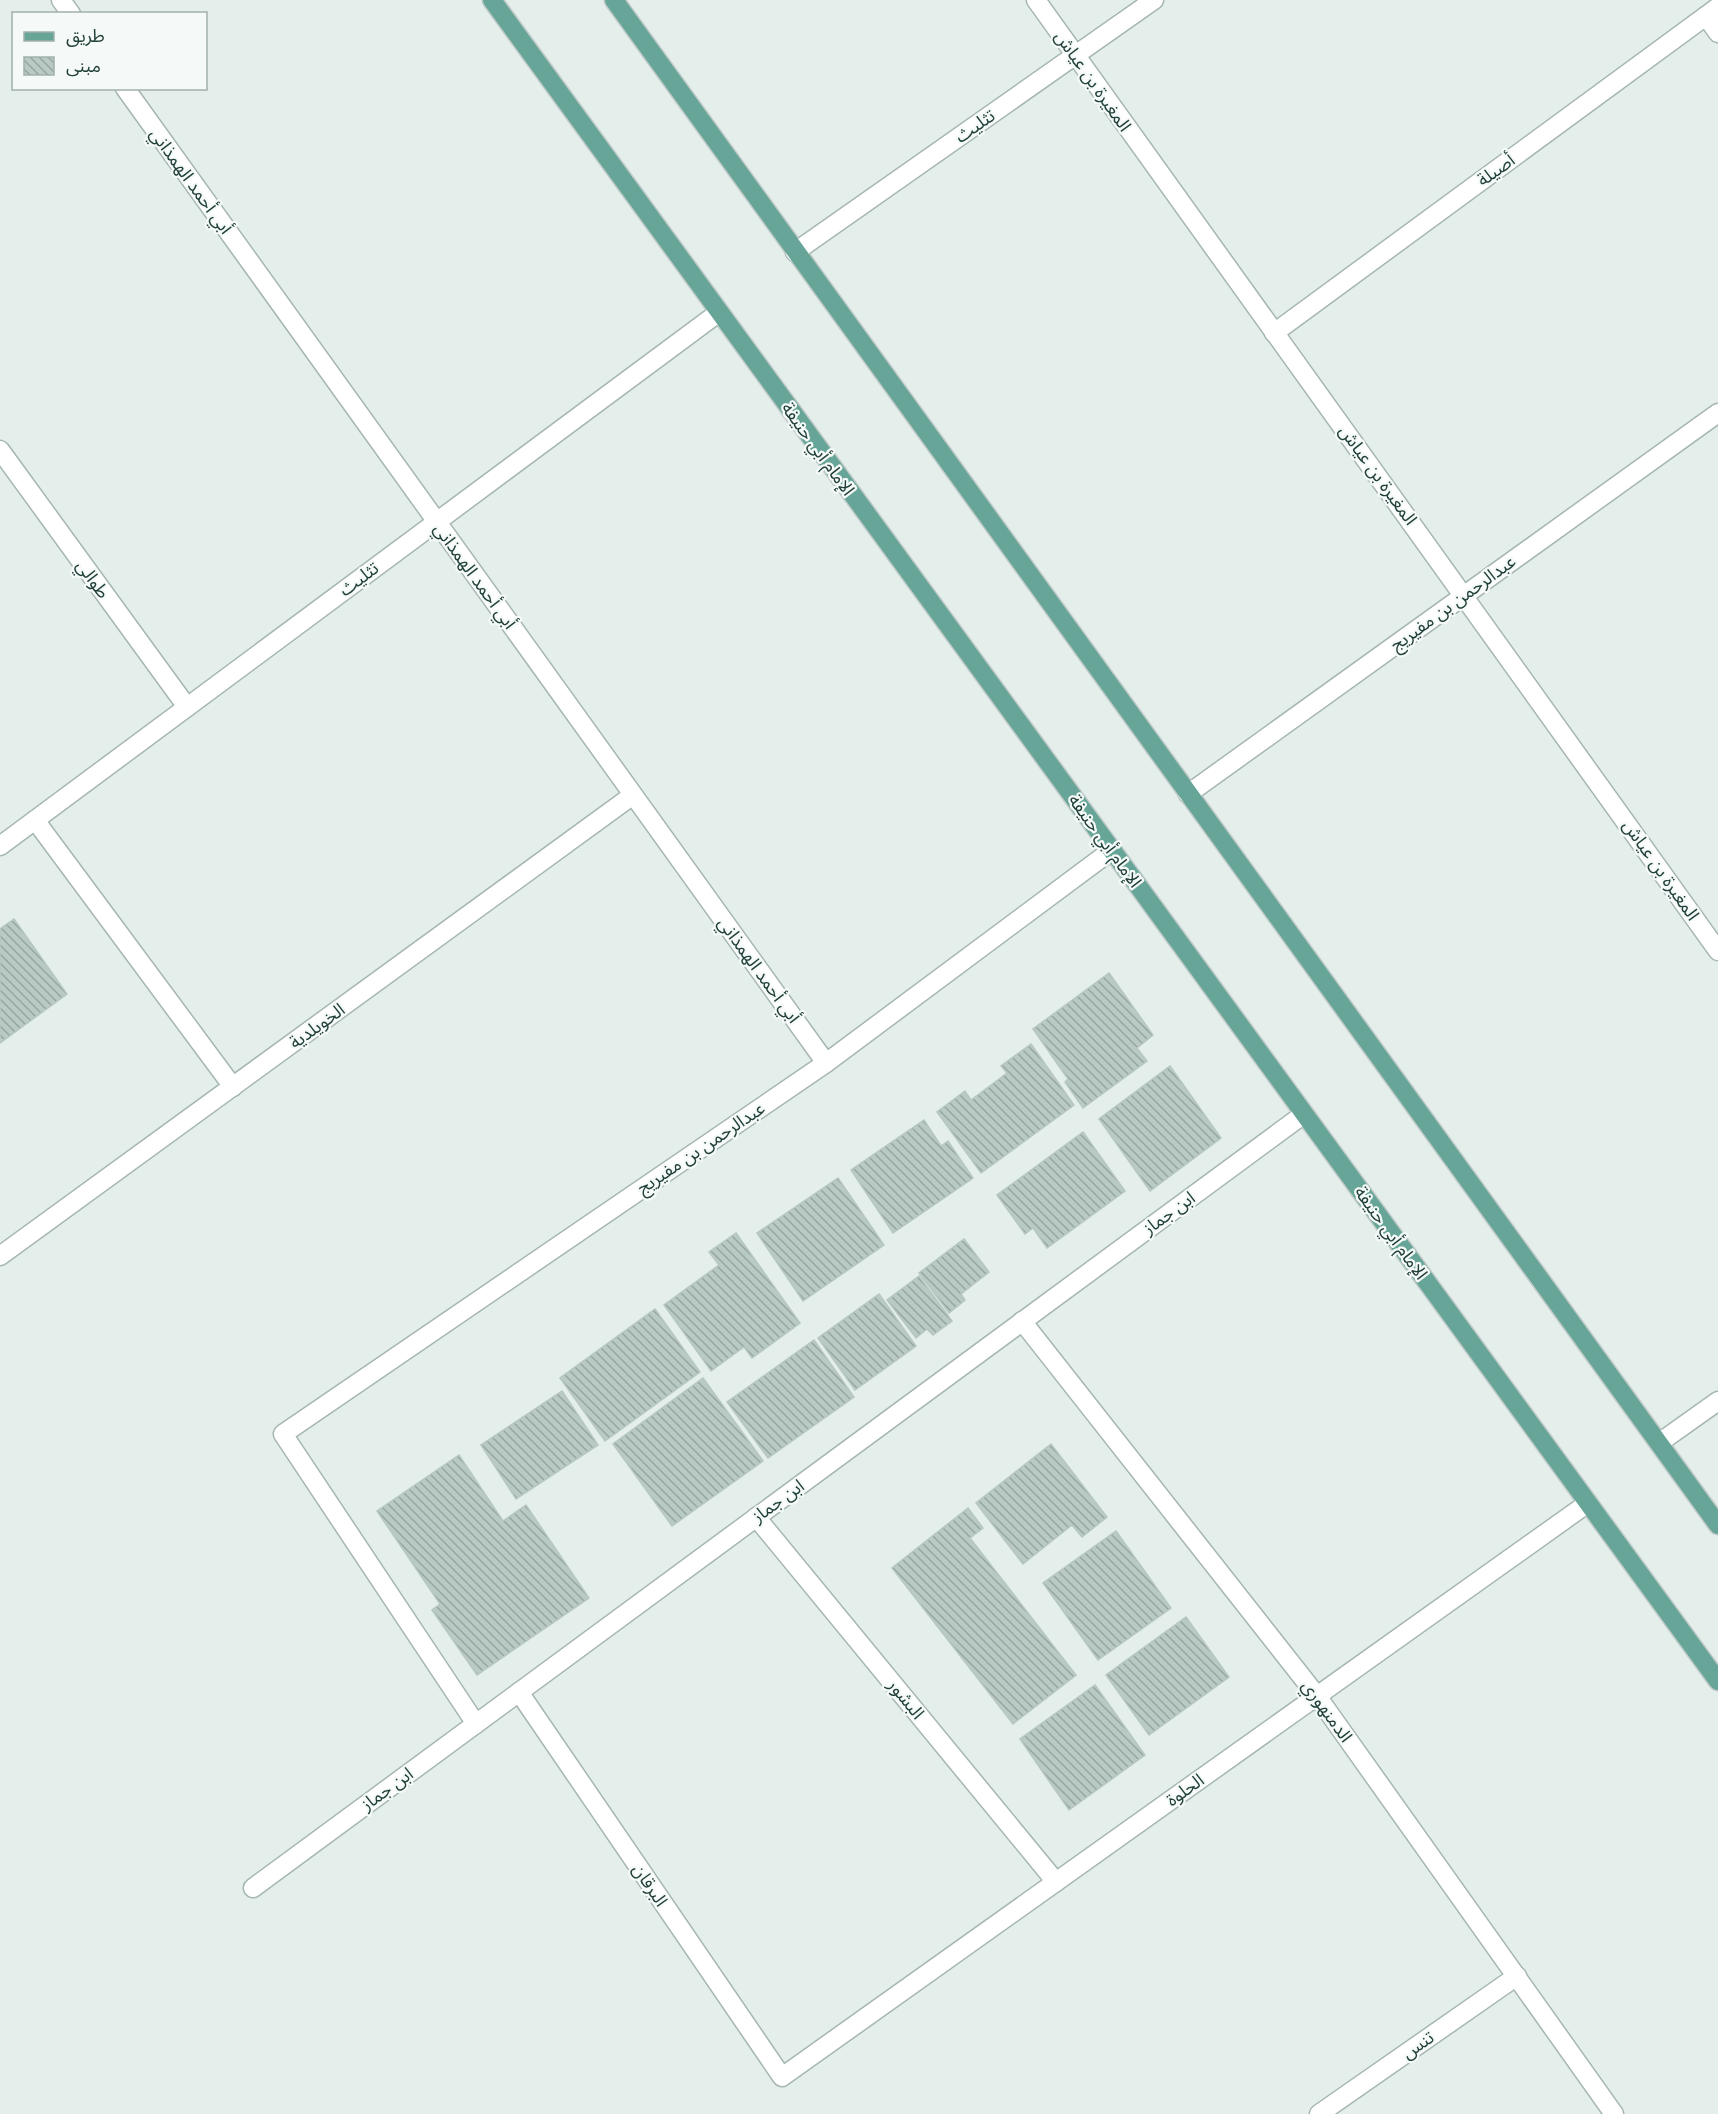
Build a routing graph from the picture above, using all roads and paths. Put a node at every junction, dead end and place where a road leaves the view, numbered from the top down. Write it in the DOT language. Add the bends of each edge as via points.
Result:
graph roads {
  1 [pos="492,0"];
  2 [pos="614,0"];
  3 [pos="1036,0"];
  4 [pos="1154,0"];
  5 [pos="1712,11"];
  6 [pos="1718,33"];
  7 [pos="1074,56"];
  8 [pos="125,90"];
  9 [pos="795,252"];
  10 [pos="718,313"];
  11 [pos="1274,333"];
  12 [pos="1718,413"];
  13 [pos="0,450"];
  14 [pos="436,522"];
  15 [pos="1465,595"];
  16 [pos="187,707"];
  17 [pos="1188,794"];
  18 [pos="633,795"];
  19 [pos="35,820"];
  20 [pos="0,846"];
  21 [pos="1112,850"];
  22 [pos="1718,951"];
  23 [pos="826,1063"];
  24 [pos="233,1088"];
  25 [pos="1304,1114"];
  26 [pos="0,1256"];
  27 [pos="1023,1321"];
  28 [pos="1718,1401"];
  29 [pos="1659,1443"];
  30 [pos="1588,1503"];
  31 [pos="756,1517"];
  32 [pos="1718,1525"];
  33 [pos="1718,1681"];
  34 [pos="519,1692"];
  35 [pos="1317,1696"];
  36 [pos="476,1724"];
  37 [pos="1056,1882"];
  38 [pos="252,1888"];
  39 [pos="1517,1976"];
  40 [pos="782,2078"];
  41 [pos="1319,2114"];
  42 [pos="1614,2114"];
  1 -- 10 [label="main road, الإمام أبي حنيفة"];
  2 -- 9 [label="main road"];
  3 -- 7 [label="street, المغيرة بن عياش"];
  4 -- 7 [label="street, تثليث"];
  5 -- 6 [label="street"];
  5 -- 11 [label="street, أصيلة"];
  7 -- 9 [label="street, تثليث"];
  7 -- 11 [label="street, المغيرة بن عياش"];
  8 -- 14 [label="street, أبي أحمد الهمذاني"];
  9 -- 17 [label="main road"];
  10 -- 14 [label="street, تثليث"];
  10 -- 21 [label="main road, الإمام أبي حنيفة"];
  11 -- 15 [label="street, المغيرة بن عياش"];
  12 -- 15 [label="street, عبدالرحمن بن مفيريج"];
  13 -- 16 [label="street, طوالي"];
  14 -- 16 [label="street, تثليث"];
  14 -- 18 [label="street, أبي أحمد الهمذاني"];
  15 -- 17 [label="street, عبدالرحمن بن مفيريج"];
  15 -- 22 [label="street, المغيرة بن عياش"];
  16 -- 19 [label="street, تثليث"];
  17 -- 29 [label="main road"];
  18 -- 23 [label="street, أبي أحمد الهمذاني"];
  18 -- 24 [label="street, الخويلدية"];
  19 -- 20 [label="street, تثليث"];
  19 -- 24 [label="street"];
  21 -- 23 [label="street, عبدالرحمن بن مفيريج"];
  21 -- 25 [label="main road, الإمام أبي حنيفة"];
  23 -- 36 [label="street, عبدالرحمن بن مفيريج" via="283,1434"];
  24 -- 26 [label="street, الخويلدية"];
  25 -- 27 [label="street, ابن جماز"];
  25 -- 30 [label="main road, الإمام أبي حنيفة"];
  27 -- 31 [label="street, ابن جماز"];
  27 -- 35 [label="street, الدمنهوري"];
  28 -- 29 [label="street"];
  29 -- 32 [label="main road"];
  30 -- 33 [label="main road, الإمام أبي حنيفة"];
  30 -- 35 [label="street, الحلوة"];
  31 -- 34 [label="street, ابن جماز"];
  31 -- 37 [label="street, البشور"];
  34 -- 36 [label="street, ابن جماز"];
  34 -- 40 [label="street, البرقان"];
  35 -- 37 [label="street, الحلوة"];
  35 -- 39 [label="street, الدمنهوري"];
  36 -- 38 [label="street, ابن جماز"];
  37 -- 40 [label="street, الحلوة"];
  39 -- 41 [label="street, تنس"];
  39 -- 42 [label="street, الدمنهوري"];
}
